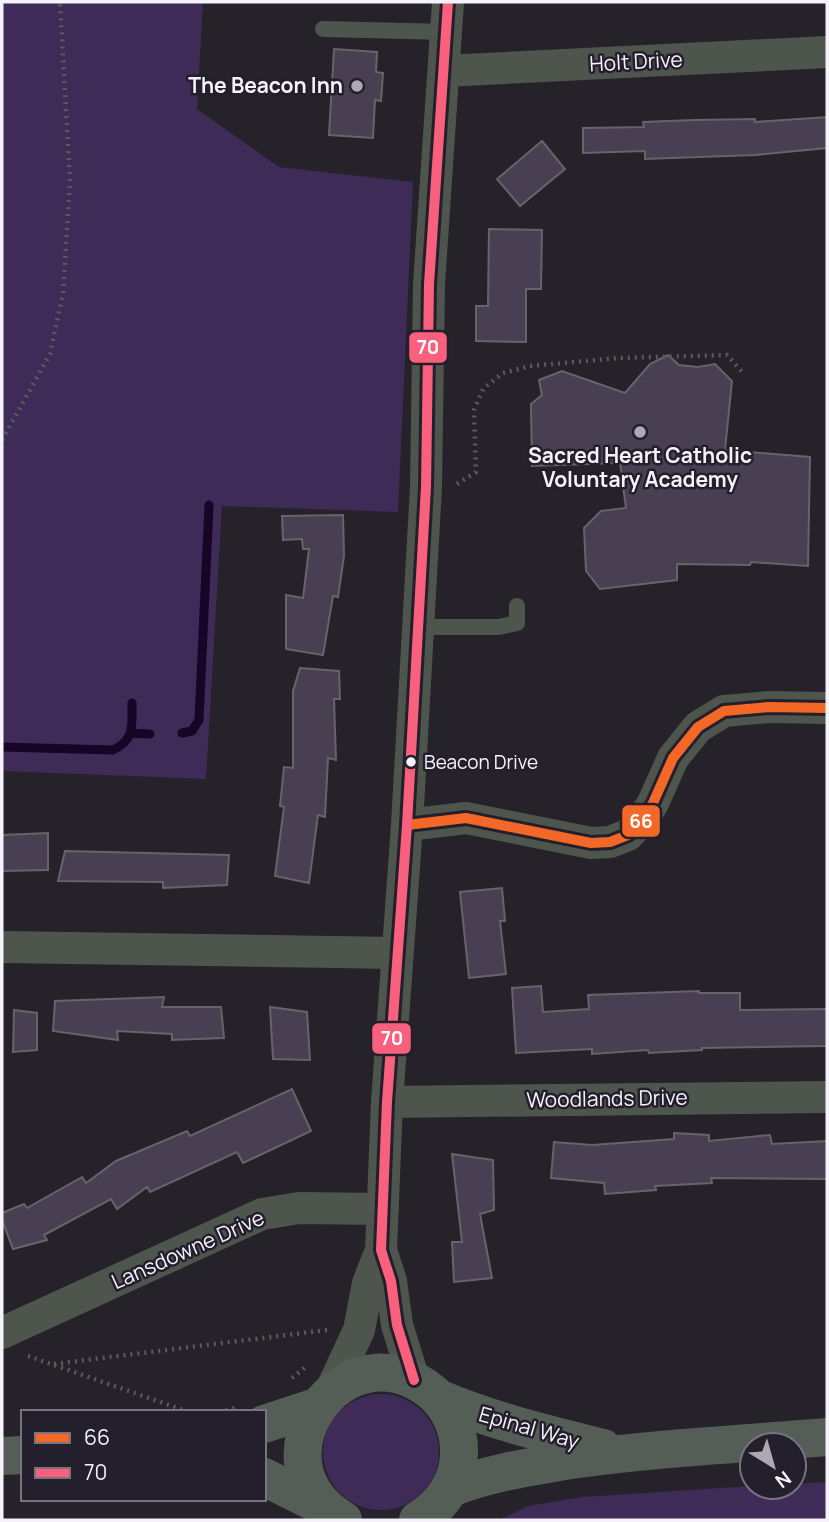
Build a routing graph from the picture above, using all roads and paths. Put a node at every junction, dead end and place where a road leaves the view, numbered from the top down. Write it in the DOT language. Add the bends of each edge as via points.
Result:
graph roads {
  1 [pos="60,2"];
  2 [pos="447,17"];
  3 [pos="323,29"];
  4 [pos="827,52"];
  5 [pos="444,71"];
  6 [pos="743,373"];
  7 [pos="2,440"];
  8 [pos="450,488"];
  9 [pos="517,607"];
  10 [pos="418,627"];
  11 [pos="827,708"];
  12 [pos="407,825"];
  13 [pos="2,947"];
  14 [pos="397,953"];
  15 [pos="827,1097"];
  16 [pos="387,1102"];
  17 [pos="383,1209"];
  18 [pos="382,1251"];
  19 [pos="348,1329"];
  20 [pos="8,1343"];
  21 [pos="54,1364"];
  22 [pos="283,1384"];
  23 [pos="320,1386"];
  24 [pos="426,1389"];
  25 [pos="184,1410"];
  26 [pos="263,1410"];
  27 [pos="827,1437"];
  28 [pos="621,1453"];
  29 [pos="21,1455"];
  30 [pos="2,1456"];
  31 [pos="266,1478"];
  32 [pos="450,1488"];
  33 [pos="334,1516"];
  34 [pos="418,1520"];
  1 -- 7 [label="path" via="70,182 63,293 50,354"];
  2 -- 3 [label="lane"];
  2 -- 5 [label="street"];
  4 -- 5 [label="street, Holt Drive"];
  5 -- 10 [label="street" via="429,284 426,487"];
  6 -- 8 [label="path" via="727,355 668,355 530,366 503,373 483,389 474,410 476,472"];
  9 -- 10 [label="lane" via="517,623 499,627"];
  10 -- 12 [label="street"];
  11 -- 12 [label="street" via="724,711 698,727 673,758 642,820 628,835 610,842 591,843 466,818"];
  12 -- 14 [label="street"];
  13 -- 14 [label="street"];
  14 -- 16 [label="street"];
  15 -- 16 [label="street, Woodlands Drive"];
  16 -- 17 [label="street"];
  17 -- 18 [label="street"];
  17 -- 20 [label="street, Lansdowne Drive" via="299,1208 262,1214"];
  18 -- 19 [label="street"];
  18 -- 24 [label="street" via="397,1325"];
  19 -- 21 [label="path"];
  19 -- 23 [label="street"];
  20 -- 21 [label="path"];
  21 -- 25 [label="path"];
  22 -- 23 [label="path"];
  23 -- 24 [label="main road, Epinal Way" via="393,1374"];
  23 -- 26 [label="main road"];
  23 -- 33 [label="main road" via="306,1426 304,1470 312,1490"];
  24 -- 28 [label="main road, Epinal Way" via="468,1411"];
  24 -- 32 [label="main road" via="450,1413 458,1441 457,1470"];
  27 -- 28 [label="main road, Epinal Way"];
  28 -- 32 [label="main road, Epinal Way" via="524,1467"];
  29 -- 30 [label="main road"];
  31 -- 33 [label="main road"];
  32 -- 34 [label="main road" via="443,1501"];
}
